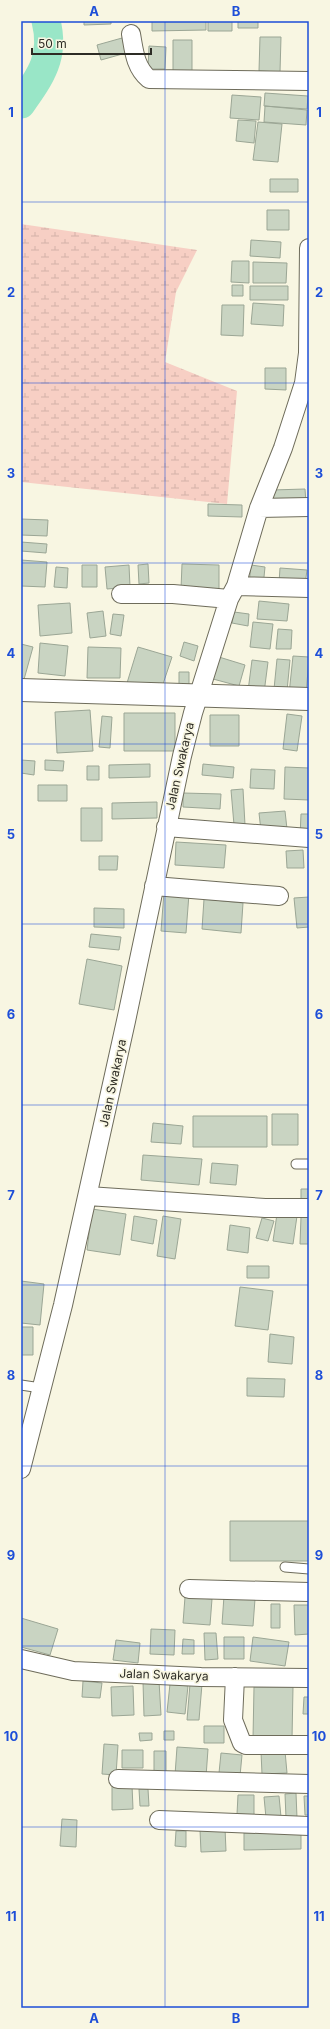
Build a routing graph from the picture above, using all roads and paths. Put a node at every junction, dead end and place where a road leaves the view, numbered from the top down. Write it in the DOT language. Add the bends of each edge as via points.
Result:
graph roads {
  1 [pos="131,34"];
  2 [pos="309,81"];
  3 [pos="309,248"];
  4 [pos="309,507"];
  5 [pos="259,508"];
  6 [pos="309,588"];
  7 [pos="232,592"];
  8 [pos="121,594"];
  9 [pos="21,690"];
  10 [pos="198,696"];
  11 [pos="309,699"];
  12 [pos="166,827"];
  13 [pos="309,838"];
  14 [pos="154,886"];
  15 [pos="279,896"];
  16 [pos="296,1164"];
  17 [pos="309,1164"];
  18 [pos="88,1196"];
  19 [pos="309,1208"];
  20 [pos="21,1384"];
  21 [pos="41,1388"];
  22 [pos="21,1469"];
  23 [pos="285,1567"];
  24 [pos="309,1569"];
  25 [pos="189,1589"];
  26 [pos="309,1592"];
  27 [pos="21,1659"];
  28 [pos="235,1677"];
  29 [pos="309,1678"];
  30 [pos="309,1745"];
  31 [pos="118,1779"];
  32 [pos="309,1784"];
  33 [pos="159,1820"];
  34 [pos="309,1826"];
  1 -- 2 [label="street" via="140,72 149,79"];
  3 -- 5 [label="street, Jalan Swakarya" via="308,353 304,383"];
  4 -- 5 [label="street"];
  5 -- 7 [label="street, Jalan Swakarya"];
  6 -- 7 [label="street"];
  7 -- 8 [label="street"];
  7 -- 10 [label="street, Jalan Swakarya"];
  9 -- 10 [label="street"];
  10 -- 11 [label="street"];
  10 -- 12 [label="street, Jalan Swakarya"];
  12 -- 13 [label="street"];
  12 -- 14 [label="street, Jalan Swakarya"];
  14 -- 15 [label="street"];
  14 -- 18 [label="street, Jalan Swakarya"];
  16 -- 17 [label="lane"];
  18 -- 19 [label="street" via="265,1208"];
  18 -- 21 [label="street, Jalan Swakarya"];
  20 -- 21 [label="lane"];
  21 -- 22 [label="street, Jalan Swakarya"];
  23 -- 24 [label="lane"];
  25 -- 26 [label="street"];
  27 -- 28 [label="street, Jalan Swakarya" via="73,1671"];
  28 -- 29 [label="street, Jalan Swakarya"];
  28 -- 30 [label="street" via="233,1720 242,1743"];
  31 -- 32 [label="street"];
  33 -- 34 [label="street"];
}
